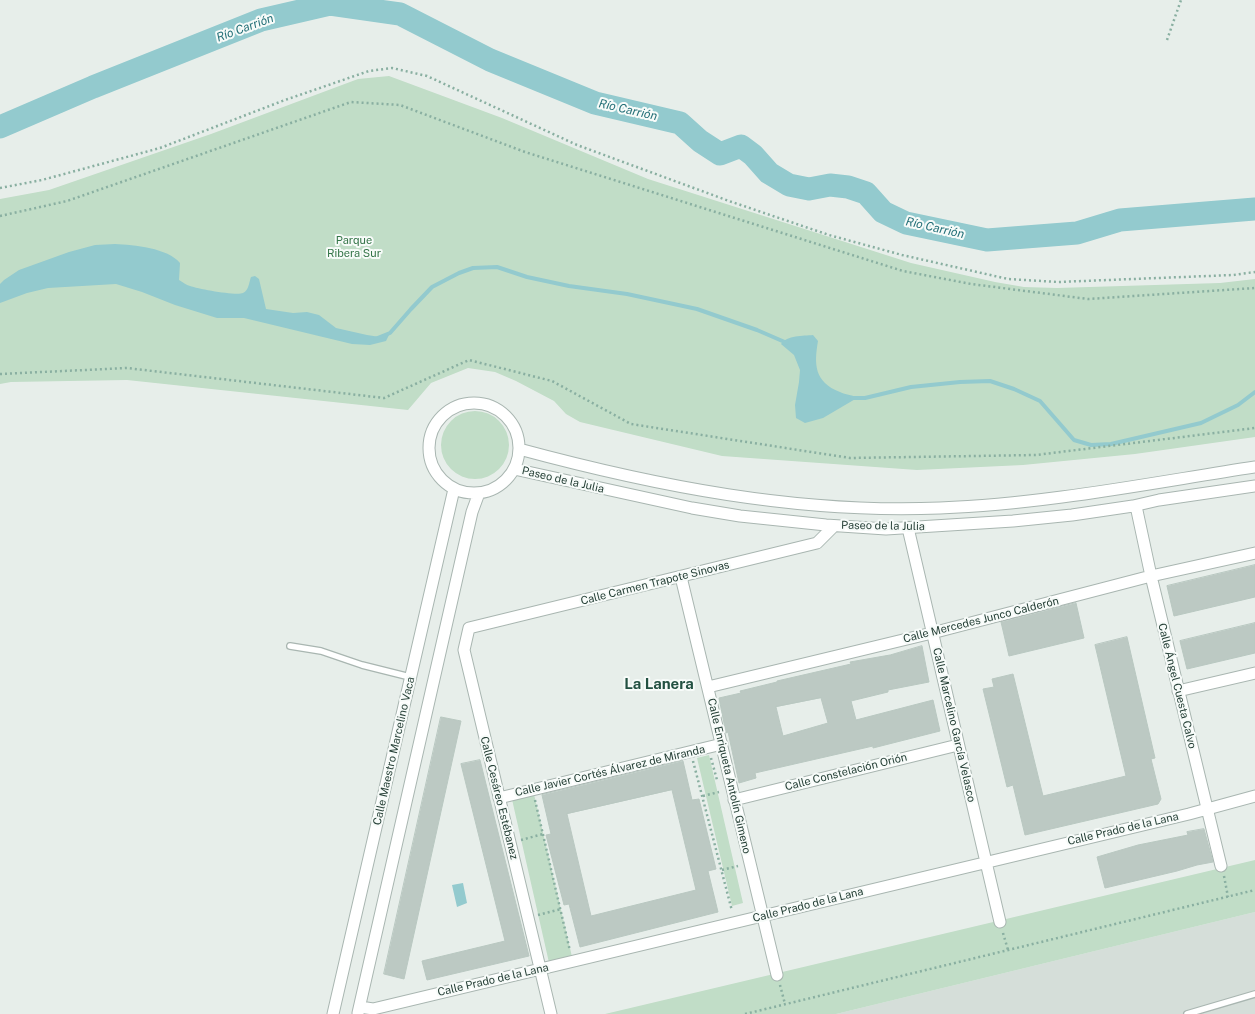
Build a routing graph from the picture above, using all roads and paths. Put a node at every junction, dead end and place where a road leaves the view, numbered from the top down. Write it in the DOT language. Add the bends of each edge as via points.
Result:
graph roads {
  1 [pos="1181,0"];
  2 [pos="1167,40"];
  3 [pos="0,188"];
  4 [pos="0,216"];
  5 [pos="1255,272"];
  6 [pos="1255,288"];
  7 [pos="0,374"];
  8 [pos="1255,428"];
  9 [pos="519,449"];
  10 [pos="1255,467"];
  11 [pos="514,470"];
  12 [pos="1255,486"];
  13 [pos="454,489"];
  14 [pos="479,493"];
  15 [pos="1136,506"];
  16 [pos="834,526"];
  17 [pos="908,528"];
  18 [pos="1255,552"];
  19 [pos="1151,576"];
  20 [pos="681,577"];
  21 [pos="469,628"];
  22 [pos="932,633"];
  23 [pos="290,646"];
  24 [pos="1255,673"];
  25 [pos="410,677"];
  26 [pos="708,688"];
  27 [pos="1178,691"];
  28 [pos="722,744"];
  29 [pos="958,745"];
  30 [pos="691,751"];
  31 [pos="533,790"];
  32 [pos="720,792"];
  33 [pos="703,796"];
  34 [pos="1255,796"];
  35 [pos="499,798"];
  36 [pos="734,800"];
  37 [pos="1206,808"];
  38 [pos="543,834"];
  39 [pos="521,840"];
  40 [pos="985,862"];
  41 [pos="738,866"];
  42 [pos="1221,866"];
  43 [pos="722,870"];
  44 [pos="1255,890"];
  45 [pos="1228,897"];
  46 [pos="561,909"];
  47 [pos="538,915"];
  48 [pos="763,915"];
  49 [pos="734,922"];
  50 [pos="1000,922"];
  51 [pos="1008,950"];
  52 [pos="573,962"];
  53 [pos="541,969"];
  54 [pos="777,975"];
  55 [pos="1255,994"];
  56 [pos="785,1004"];
  57 [pos="359,1011"];
  58 [pos="333,1014"];
  59 [pos="551,1014"];
  60 [pos="745,1014"];
  61 [pos="1187,1014"];
  1 -- 2 [label="path"];
  3 -- 5 [label="path" via="42,180 160,148 369,71 392,68 427,76 577,145 829,235 902,255 1008,279 1058,282"];
  4 -- 6 [label="path" via="66,201 351,102 400,105 525,152 903,271 971,284 1088,299"];
  7 -- 8 [label="path" via="126,368 384,398 469,360 552,381 631,424 850,458 1036,455"];
  9 -- 10 [label="street, Paseo de la Julia" via="626,476 724,494 787,503 886,509 941,508 1089,494"];
  9 -- 11 [label="street"];
  9 -- 13 [label="street" via="514,427 505,415 486,404 470,403 455,407 442,416 434,427 429,451 431,464 438,476"];
  11 -- 14 [label="street" via="499,486"];
  11 -- 16 [label="street, Paseo de la Julia" via="692,508"];
  12 -- 15 [label="street, Paseo de la Julia"];
  13 -- 14 [label="street" via="465,493"];
  13 -- 25 [label="street, Calle Maestro Marcelino Vaca"];
  14 -- 57 [label="street, Calle Maestro Marcelino Vaca" via="470,520"];
  15 -- 17 [label="street, Paseo de la Julia" via="1013,521"];
  15 -- 19 [label="street, Calle Ángel Cuesta Calvo"];
  16 -- 17 [label="street, Paseo de la Julia"];
  16 -- 20 [label="street, Calle Carmen Trapote Sinovas" via="817,544"];
  17 -- 22 [label="street, Calle Marcelino García Velasco"];
  18 -- 19 [label="street, Calle Mercedes Junco Calderón"];
  19 -- 22 [label="street, Calle Mercedes Junco Calderón"];
  19 -- 27 [label="street, Calle Ángel Cuesta Calvo"];
  20 -- 21 [label="street, Calle Carmen Trapote Sinovas"];
  20 -- 26 [label="street, Calle Enriqueta Antolín Gimeno"];
  21 -- 35 [label="street, Calle Cesáreo Estébanez" via="464,650"];
  22 -- 26 [label="street, Calle Mercedes Junco Calderón"];
  22 -- 29 [label="street, Calle Marcelino García Velasco"];
  23 -- 25 [label="lane" via="321,651"];
  24 -- 27 [label="street"];
  25 -- 58 [label="street, Calle Maestro Marcelino Vaca"];
  26 -- 28 [label="street, Calle Enriqueta Antolín Gimeno"];
  27 -- 37 [label="street, Calle Ángel Cuesta Calvo"];
  28 -- 30 [label="street, Calle Javier Cortés Álvarez de Miranda"];
  28 -- 36 [label="street, Calle Enriqueta Antolín Gimeno"];
  29 -- 36 [label="street, Calle Constelación Orión"];
  29 -- 40 [label="street, Calle Marcelino García Velasco"];
  30 -- 31 [label="street, Calle Javier Cortés Álvarez de Miranda"];
  30 -- 33 [label="path"];
  31 -- 35 [label="street, Calle Javier Cortés Álvarez de Miranda"];
  31 -- 38 [label="path"];
  32 -- 33 [label="path"];
  33 -- 43 [label="path"];
  34 -- 37 [label="street, Calle Prado de la Lana"];
  35 -- 53 [label="street, Calle Cesáreo Estébanez"];
  36 -- 48 [label="street, Calle Enriqueta Antolín Gimeno"];
  37 -- 40 [label="street, Calle Prado de la Lana"];
  37 -- 42 [label="street, Calle Ángel Cuesta Calvo"];
  38 -- 39 [label="path"];
  38 -- 46 [label="path"];
  40 -- 48 [label="street, Calle Prado de la Lana"];
  40 -- 50 [label="street, Calle Marcelino García Velasco"];
  41 -- 43 [label="path"];
  42 -- 45 [label="path"];
  43 -- 49 [label="path"];
  44 -- 45 [label="path"];
  45 -- 51 [label="path"];
  46 -- 47 [label="path"];
  46 -- 52 [label="path"];
  48 -- 49 [label="street, Calle Prado de la Lana"];
  48 -- 54 [label="street, Calle Enriqueta Antolín Gimeno"];
  49 -- 52 [label="street, Calle Prado de la Lana"];
  50 -- 51 [label="path"];
  51 -- 56 [label="path"];
  52 -- 53 [label="street, Calle Prado de la Lana"];
  53 -- 57 [label="street, Calle Prado de la Lana"];
  53 -- 59 [label="street"];
  54 -- 56 [label="path"];
  55 -- 61 [label="lane"];
  56 -- 60 [label="path"];
}
